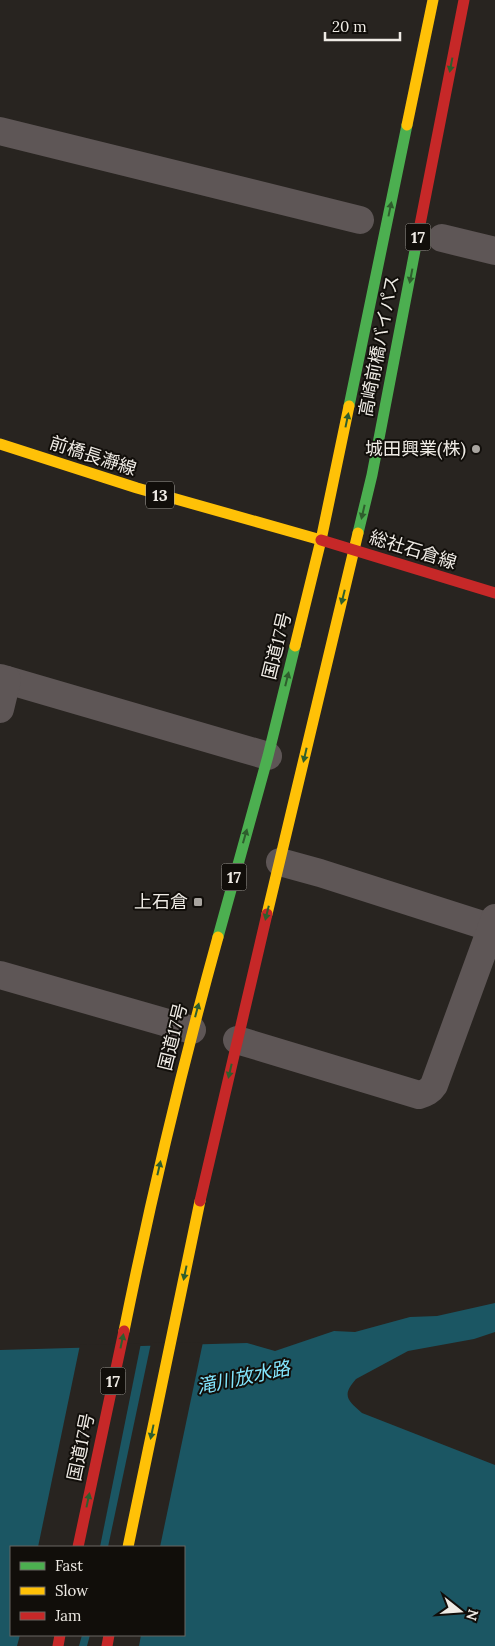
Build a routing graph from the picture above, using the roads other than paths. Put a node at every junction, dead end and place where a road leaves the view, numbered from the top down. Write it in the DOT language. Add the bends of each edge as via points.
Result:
graph roads {
  1 [pos="433,0"];
  2 [pos="464,0"];
  3 [pos="0,131"];
  4 [pos="360,220"];
  5 [pos="442,238"];
  6 [pos="495,251"];
  7 [pos="0,444"];
  8 [pos="321,540"];
  9 [pos="355,550"];
  10 [pos="495,593"];
  11 [pos="4,679"];
  12 [pos="0,709"];
  13 [pos="268,756"];
  14 [pos="280,862"];
  15 [pos="494,925"];
  16 [pos="0,975"];
  17 [pos="192,1030"];
  18 [pos="237,1040"];
  19 [pos="78,1546"];
  20 [pos="128,1546"];
  8 -- 1 [label="main road, 高崎前橋バイパス / 17, one-way"];
  2 -- 9 [label="main road, 高崎前橋バイパス / 17, one-way"];
  3 -- 4 [label="street"];
  5 -- 6 [label="street"];
  7 -- 8 [label="main road, 前橋長瀞線 / 13" via="137,488"];
  8 -- 9 [label="main road, 総社石倉線"];
  13 -- 8 [label="main road, 国道17号 / 17, one-way"];
  9 -- 10 [label="main road, 総社石倉線"];
  9 -- 14 [label="main road, 17, one-way"];
  11 -- 12 [label="street"];
  11 -- 13 [label="street"];
  17 -- 13 [label="main road, 国道17号 / 17, one-way"];
  14 -- 15 [label="street"];
  14 -- 18 [label="main road, 17, one-way"];
  15 -- 18 [label="street" via="431,1090 419,1095"];
  16 -- 17 [label="street"];
  19 -- 17 [label="main road, 国道17号 / 17, one-way" via="148,1215"];
  18 -- 20 [label="main road, 17, one-way"];
}
